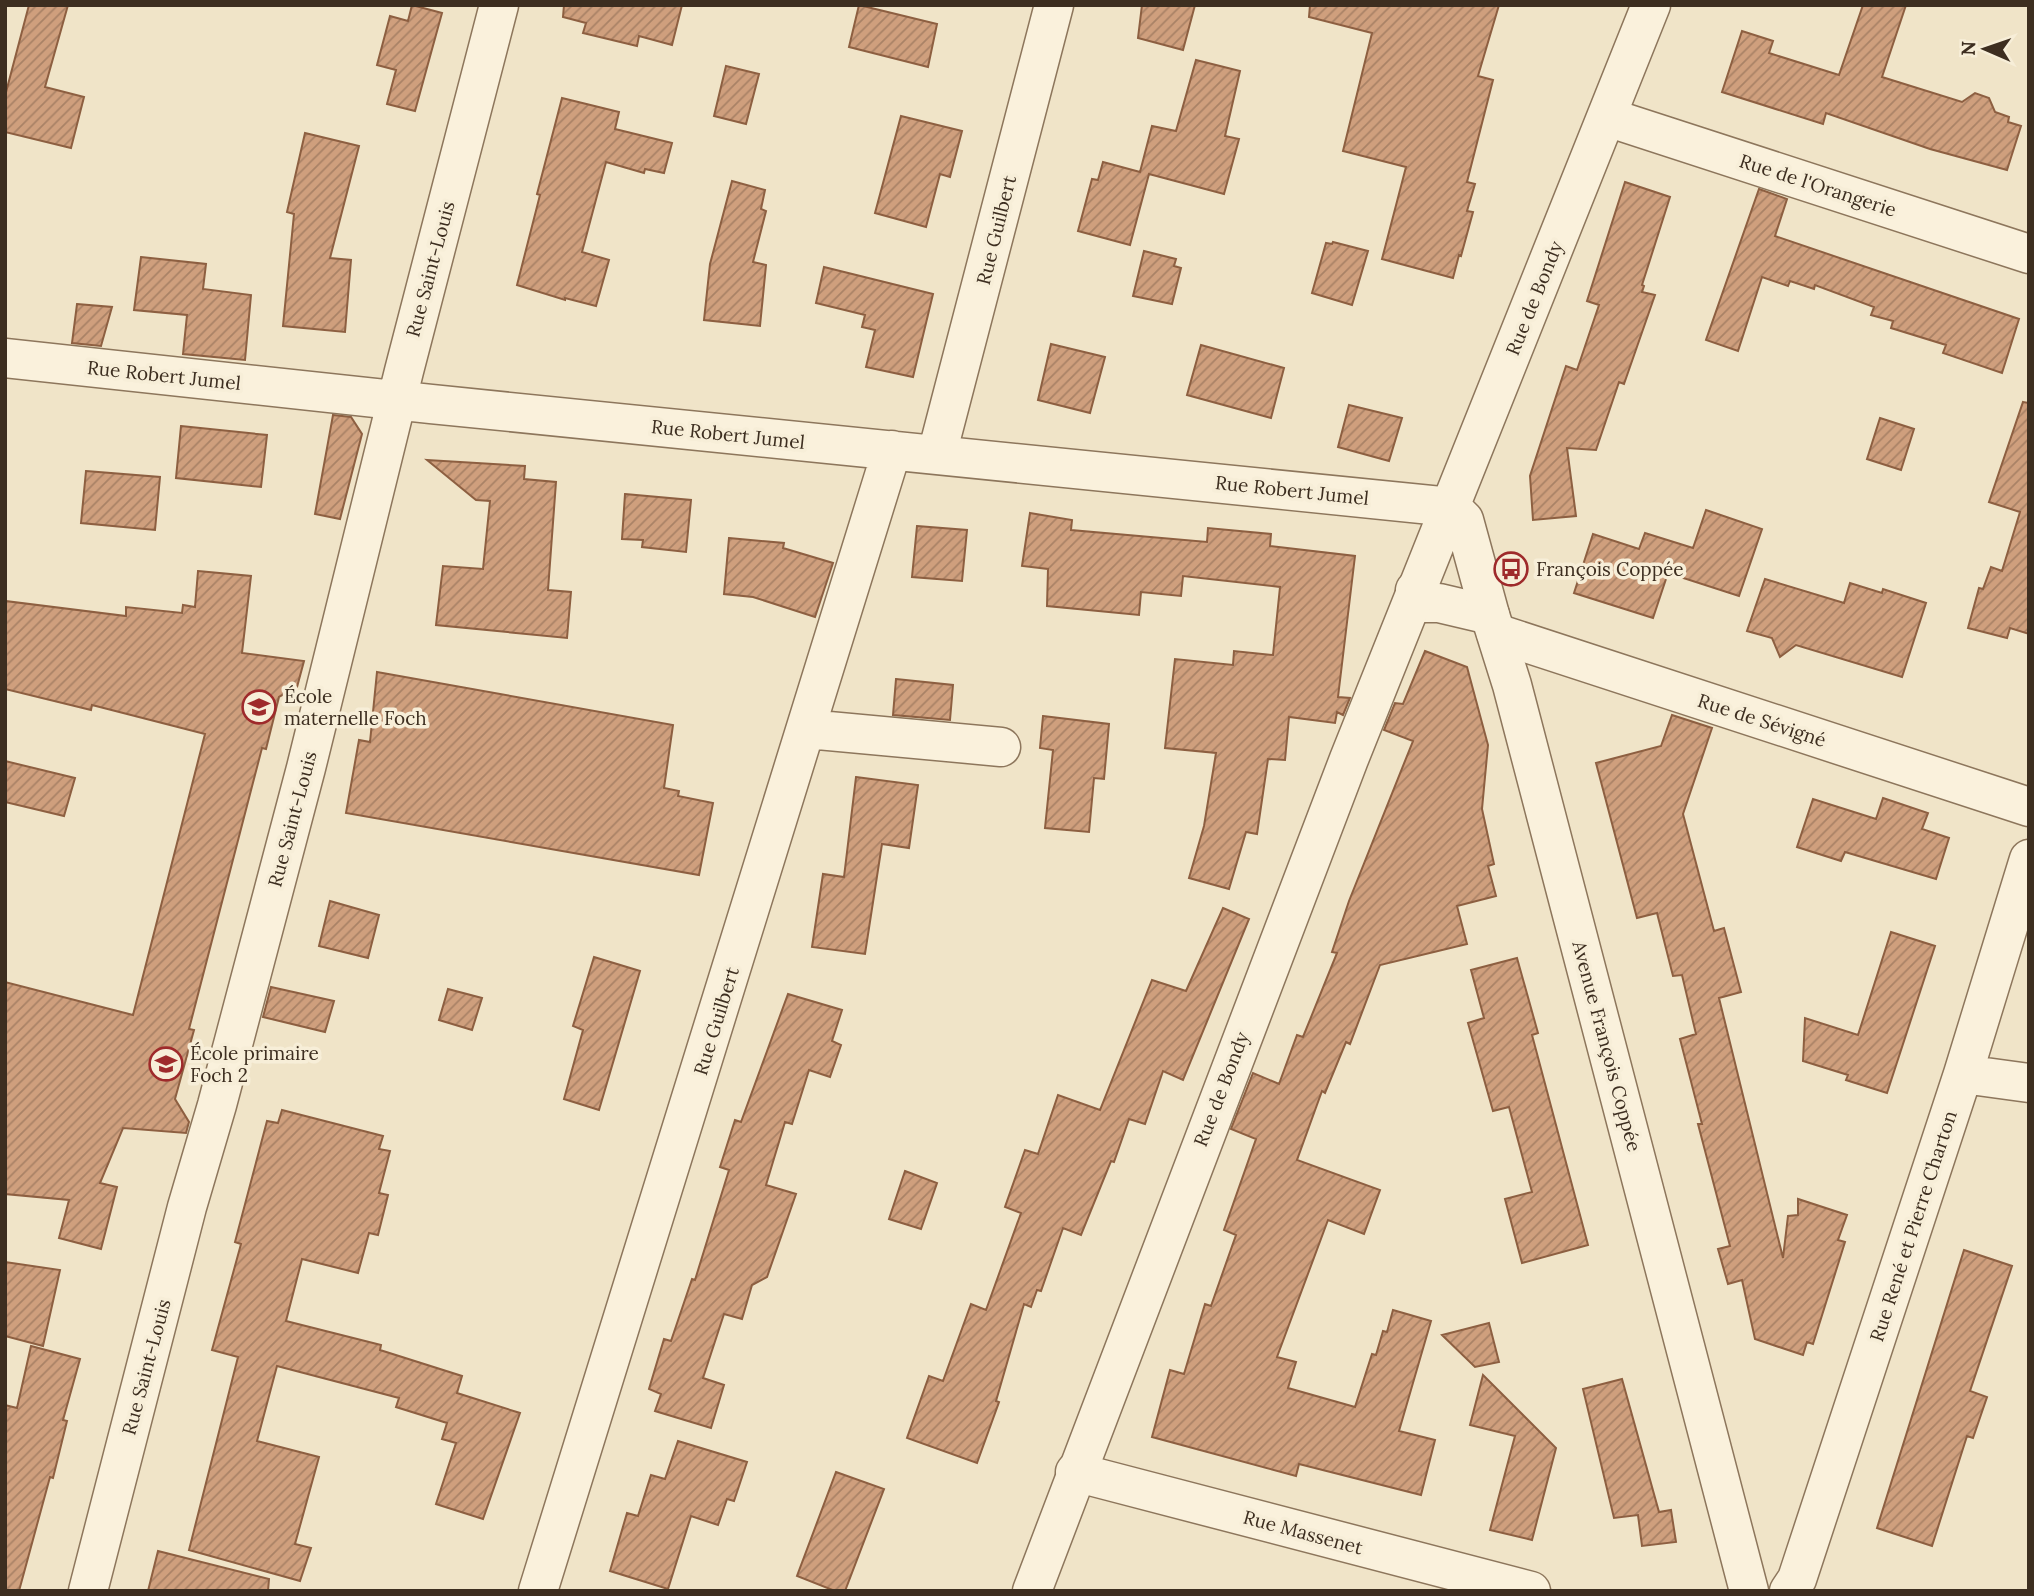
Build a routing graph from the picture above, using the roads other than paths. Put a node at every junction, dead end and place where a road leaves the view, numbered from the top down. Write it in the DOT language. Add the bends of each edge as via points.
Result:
graph roads {
  1 [pos="499,5"];
  2 [pos="1054,5"];
  3 [pos="1651,5"];
  4 [pos="1607,117"];
  5 [pos="2029,254"];
  6 [pos="5,358"];
  7 [pos="397,399"];
  8 [pos="892,450"];
  9 [pos="937,454"];
  10 [pos="1451,507"];
  11 [pos="1415,590"];
  12 [pos="1493,624"];
  13 [pos="807,729"];
  14 [pos="1001,747"];
  15 [pos="2029,807"];
  16 [pos="2029,859"];
  17 [pos="1963,1074"];
  18 [pos="2029,1083"];
  19 [pos="1075,1472"];
  20 [pos="88,1591"];
  21 [pos="538,1591"];
  22 [pos="1032,1591"];
  23 [pos="1531,1591"];
  24 [pos="1749,1591"];
  25 [pos="1790,1591"];
  1 -- 7 [label="street, Rue Saint-Louis"];
  2 -- 9 [label="street, Rue Guilbert"];
  3 -- 4 [label="street, Rue de Bondy"];
  4 -- 5 [label="street, Rue de l'Orangerie"];
  4 -- 10 [label="street, Rue de Bondy"];
  6 -- 7 [label="street, Rue Robert Jumel"];
  7 -- 8 [label="street, Rue Robert Jumel"];
  7 -- 20 [label="street, Rue Saint-Louis" via="306,768"];
  8 -- 9 [label="street, Rue Robert Jumel"];
  8 -- 13 [label="street, Rue Guilbert"];
  9 -- 10 [label="street, Rue Robert Jumel"];
  10 -- 11 [label="street, Rue de Bondy"];
  10 -- 12 [label="street, Avenue François Coppée" via="1464,520"];
  11 -- 12 [label="street" via="1417,603 1439,603"];
  11 -- 19 [label="street, Rue de Bondy"];
  12 -- 15 [label="street, Rue de Sévigné"];
  12 -- 24 [label="street, Avenue François Coppée"];
  13 -- 14 [label="street"];
  13 -- 21 [label="street, Rue Guilbert"];
  16 -- 17 [label="street, Rue René et Pierre Charton"];
  17 -- 18 [label="street"];
  17 -- 25 [label="street, Rue René et Pierre Charton"];
  19 -- 22 [label="street, Rue de Bondy"];
  19 -- 23 [label="street, Rue Massenet"];
}
